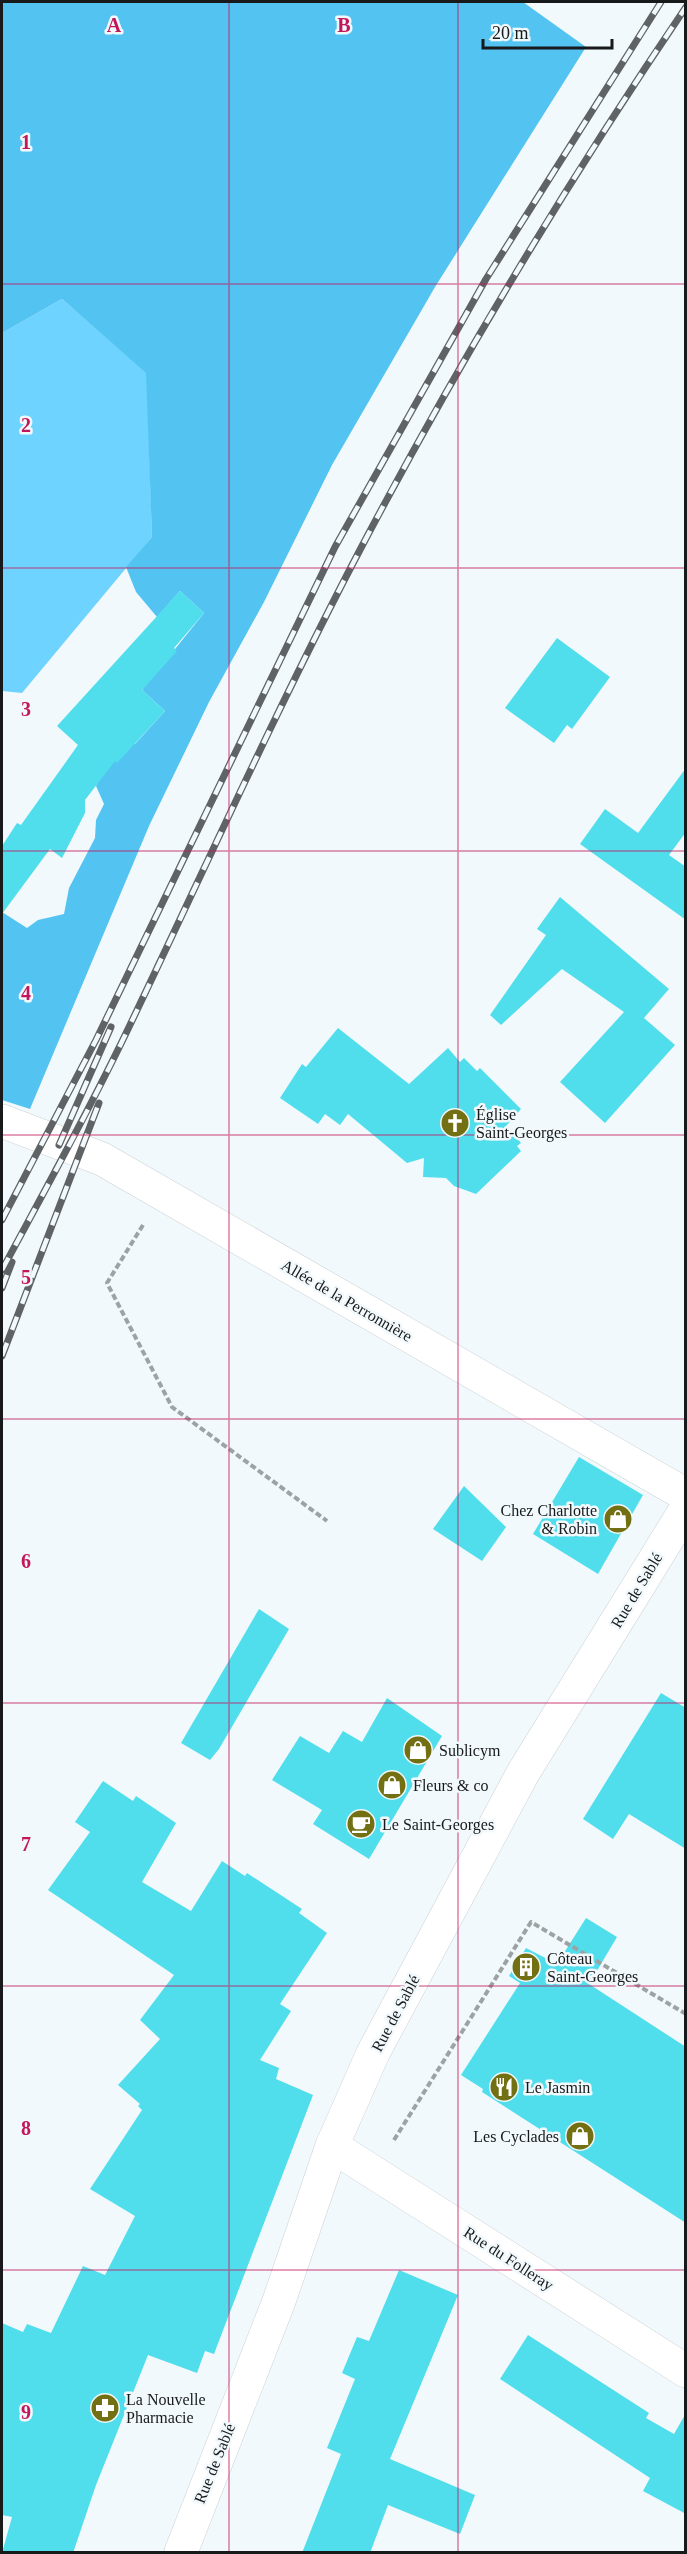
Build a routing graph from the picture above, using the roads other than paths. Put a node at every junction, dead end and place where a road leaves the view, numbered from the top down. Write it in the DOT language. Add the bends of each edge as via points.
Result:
graph roads {
  1 [pos="2,1121"];
  2 [pos="686,1495"];
  3 [pos="686,1509"];
  4 [pos="332,2146"];
  5 [pos="686,2371"];
  6 [pos="185,2538"];
  1 -- 2 [label="street, Allée de la Perronnière" via="102,1159"];
  3 -- 4 [label="street, Rue de Sablé" via="523,1773 383,2034"];
  4 -- 5 [label="street, Rue du Folleray"];
  4 -- 6 [label="street, Rue de Sablé" via="279,2301"];
}
